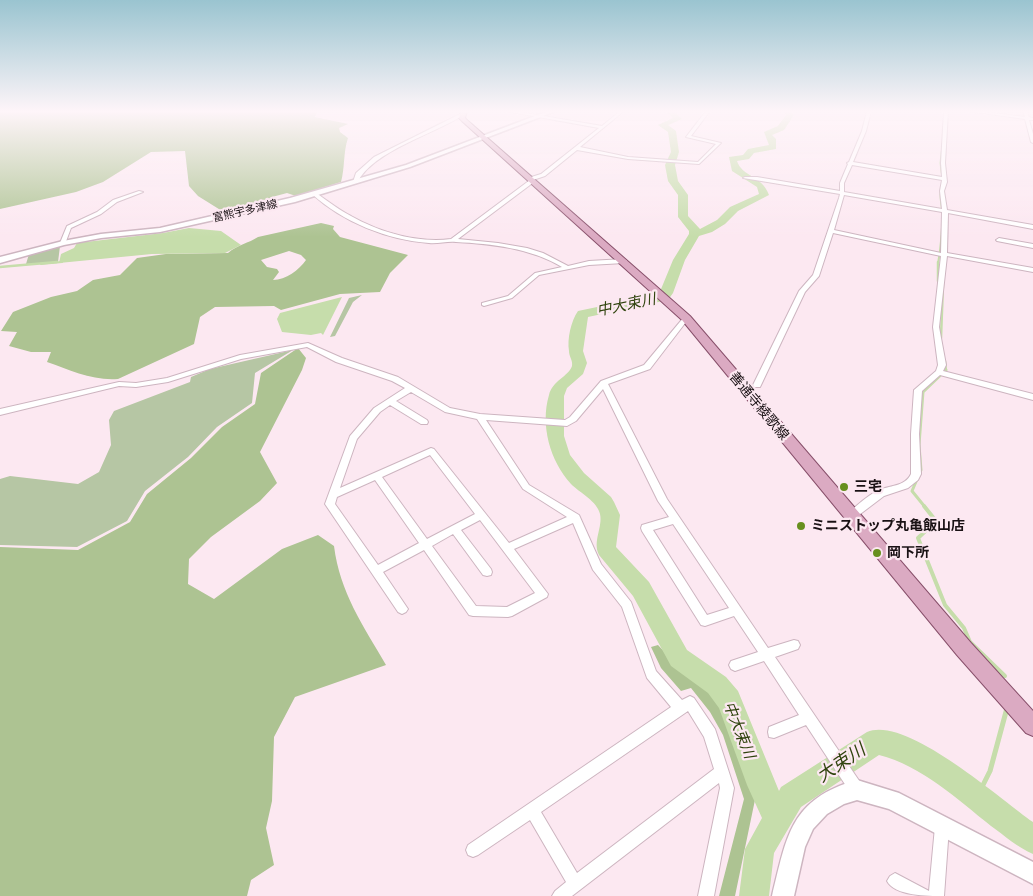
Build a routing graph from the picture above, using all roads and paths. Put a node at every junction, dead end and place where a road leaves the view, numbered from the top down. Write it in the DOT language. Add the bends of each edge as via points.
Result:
graph roads {
  1 [pos="386,153"];
  2 [pos="441,153"];
  3 [pos="501,153"];
  4 [pos="570,153"];
  5 [pos="601,153"];
  6 [pos="709,153"];
  7 [pos="854,153"];
  8 [pos="944,153"];
  9 [pos="676,160"];
  10 [pos="849,163"];
  11 [pos="746,178"];
  12 [pos="943,178"];
  13 [pos="531,180"];
  14 [pos="355,182"];
  15 [pos="141,192"];
  16 [pos="314,194"];
  17 [pos="842,194"];
  18 [pos="942,211"];
  19 [pos="1033,227"];
  20 [pos="830,231"];
  21 [pos="453,240"];
  22 [pos="999,240"];
  23 [pos="63,243"];
  24 [pos="1033,246"];
  25 [pos="942,254"];
  26 [pos="0,260"];
  27 [pos="624,262"];
  28 [pos="568,268"];
  29 [pos="1033,270"];
  30 [pos="484,304"];
  31 [pos="686,318"];
  32 [pos="942,373"];
  33 [pos="604,383"];
  34 [pos="758,385"];
  35 [pos="410,389"];
  36 [pos="1033,397"];
  37 [pos="391,402"];
  38 [pos="0,412"];
  39 [pos="480,417"];
  40 [pos="424,422"];
  41 [pos="377,476"];
  42 [pos="333,495"];
  43 [pos="852,514"];
  44 [pos="482,515"];
  45 [pos="576,518"];
  46 [pos="675,519"];
  47 [pos="455,529"];
  48 [pos="425,545"];
  49 [pos="507,548"];
  50 [pos="376,571"];
  51 [pos="487,572"];
  52 [pos="402,609"];
  53 [pos="737,610"];
  54 [pos="794,645"];
  55 [pos="767,654"];
  56 [pos="735,665"];
  57 [pos="679,708"];
  58 [pos="809,717"];
  59 [pos="1033,726"];
  60 [pos="774,732"];
  61 [pos="722,772"];
  62 [pos="854,784"];
  63 [pos="532,810"];
  64 [pos="942,827"];
  65 [pos="473,850"];
  66 [pos="1033,873"];
  67 [pos="895,881"];
  68 [pos="575,884"];
  69 [pos="560,896"];
  70 [pos="706,896"];
  71 [pos="783,896"];
  72 [pos="923,896"];
  73 [pos="936,896"];
  1 -- 14 [label="street" via="358,174"];
  2 -- 14 [label="main road, 富熊宇多津線"];
  3 -- 13 [label="main road, 善通寺綾歌線"];
  4 -- 13 [label="street" via="543,175"];
  5 -- 9 [label="street" via="628,158"];
  6 -- 9 [label="street" via="699,163"];
  7 -- 10 [label="street"];
  8 -- 12 [label="street"];
  10 -- 12 [label="street"];
  10 -- 17 [label="street"];
  11 -- 17 [label="street"];
  12 -- 18 [label="street"];
  13 -- 21 [label="street"];
  13 -- 27 [label="main road, 善通寺綾歌線"];
  14 -- 16 [label="main road, 富熊宇多津線"];
  15 -- 23 [label="street" via="115,201 99,213 69,227"];
  16 -- 21 [label="street" via="356,222 373,228 423,241"];
  16 -- 23 [label="main road, 富熊宇多津線" via="174,228"];
  17 -- 18 [label="street"];
  17 -- 20 [label="street"];
  18 -- 19 [label="street"];
  18 -- 25 [label="street"];
  20 -- 25 [label="street"];
  20 -- 34 [label="street" via="816,276 802,290"];
  21 -- 28 [label="street" via="539,252"];
  22 -- 24 [label="street"];
  23 -- 26 [label="main road, 富熊宇多津線"];
  25 -- 29 [label="street"];
  25 -- 32 [label="street" via="936,327"];
  27 -- 28 [label="street" via="589,263"];
  27 -- 31 [label="main road, 善通寺綾歌線"];
  28 -- 30 [label="street" via="537,274 510,297"];
  31 -- 33 [label="street" via="647,367"];
  31 -- 43 [label="main road, 善通寺綾歌線"];
  32 -- 36 [label="street"];
  32 -- 43 [label="street" via="918,390 916,474 913,480 905,486 881,493"];
  33 -- 39 [label="street" via="573,419 561,423"];
  33 -- 46 [label="street" via="659,495"];
  35 -- 37 [label="street"];
  35 -- 38 [label="street" via="389,376 339,360 308,345 240,357 168,380 119,384"];
  35 -- 39 [label="street" via="448,410"];
  37 -- 40 [label="street"];
  37 -- 42 [label="street" via="377,410 353,438"];
  39 -- 45 [label="street" via="526,487"];
  41 -- 42 [label="street"];
  41 -- 44 [label="street" via="431,451"];
  41 -- 48 [label="street"];
  42 -- 50 [label="street" via="330,504"];
  43 -- 59 [label="main road, 善通寺綾歌線"];
  44 -- 47 [label="street"];
  44 -- 49 [label="street"];
  45 -- 49 [label="street"];
  45 -- 57 [label="street" via="596,568 628,605 651,674"];
  46 -- 53 [label="street"];
  46 -- 53 [label="street" via="646,528 705,621"];
  47 -- 48 [label="street"];
  47 -- 51 [label="street"];
  48 -- 49 [label="street" via="473,611 508,612 543,594"];
  48 -- 50 [label="street"];
  50 -- 52 [label="street"];
  53 -- 55 [label="street"];
  54 -- 55 [label="street"];
  55 -- 56 [label="street"];
  55 -- 58 [label="street"];
  57 -- 61 [label="street" via="690,702 710,734"];
  57 -- 63 [label="street"];
  58 -- 60 [label="street"];
  58 -- 62 [label="street"];
  61 -- 68 [label="street"];
  61 -- 70 [label="street" via="727,788"];
  62 -- 64 [label="main road"];
  62 -- 71 [label="main road" via="806,822 795,845"];
  63 -- 65 [label="street"];
  63 -- 68 [label="street"];
  64 -- 66 [label="main road"];
  64 -- 73 [label="street"];
  67 -- 72 [label="street"];
  68 -- 69 [label="street"];
}
